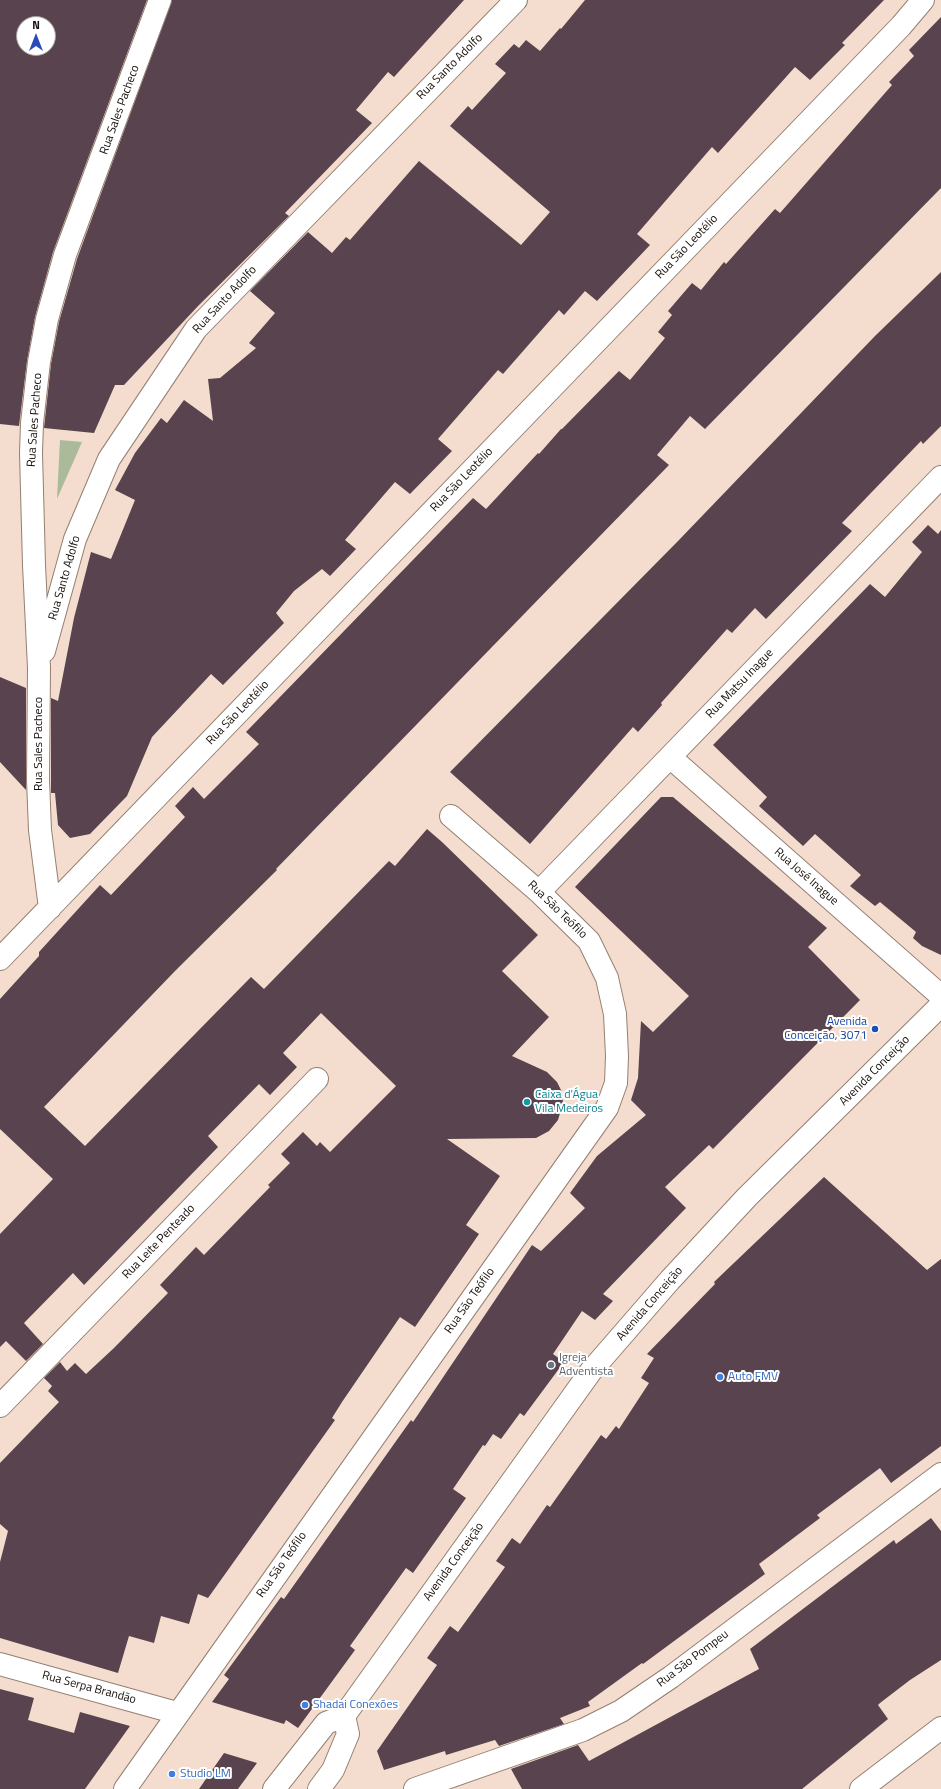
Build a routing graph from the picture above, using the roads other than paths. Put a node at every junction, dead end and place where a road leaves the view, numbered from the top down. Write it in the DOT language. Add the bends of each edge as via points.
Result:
graph roads {
  1 [pos="160,0"];
  2 [pos="516,0"];
  3 [pos="924,0"];
  4 [pos="941,477"];
  5 [pos="39,668"];
  6 [pos="670,756"];
  7 [pos="451,816"];
  8 [pos="540,892"];
  9 [pos="50,908"];
  10 [pos="0,959"];
  11 [pos="941,996"];
  12 [pos="941,1005"];
  13 [pos="317,1079"];
  14 [pos="0,1406"];
  15 [pos="941,1474"];
  16 [pos="0,1664"];
  17 [pos="177,1713"];
  18 [pos="344,1716"];
  19 [pos="941,1728"];
  20 [pos="279,1787"];
  21 [pos="125,1789"];
  22 [pos="319,1789"];
  23 [pos="415,1789"];
  24 [pos="861,1789"];
  1 -- 5 [label="street, Rua Sales Pacheco" via="66,255 47,319 39,362 31,452"];
  2 -- 5 [label="street, Rua Santo Adolfo" via="196,329 109,459 75,539"];
  3 -- 9 [label="street, Rua São Leotélio"];
  4 -- 6 [label="street, Rua Matsu Inague"];
  5 -- 9 [label="street, Rua Sales Pacheco" via="40,830"];
  6 -- 8 [label="street, Rua Matsu Inague"];
  6 -- 11 [label="street, Rua José Inague"];
  7 -- 8 [label="street, Rua São Teófilo"];
  8 -- 17 [label="street, Rua São Teófilo" via="590,941 607,978 615,1014 617,1056 616,1083 607,1108"];
  9 -- 10 [label="street, Rua São Leotélio"];
  12 -- 18 [label="street, Avenida Conceição" via="747,1197 670,1280 591,1372"];
  13 -- 14 [label="street, Rua Leite Penteado"];
  15 -- 23 [label="street, Rua São Pompeu" via="671,1677 621,1711 583,1730"];
  16 -- 17 [label="street, Rua Serpa Brandão"];
  17 -- 21 [label="street, Rua São Teófilo"];
  18 -- 20 [label="street" via="326,1723"];
  18 -- 22 [label="street" via="348,1734 333,1770"];
  19 -- 24 [label="street"];
}
